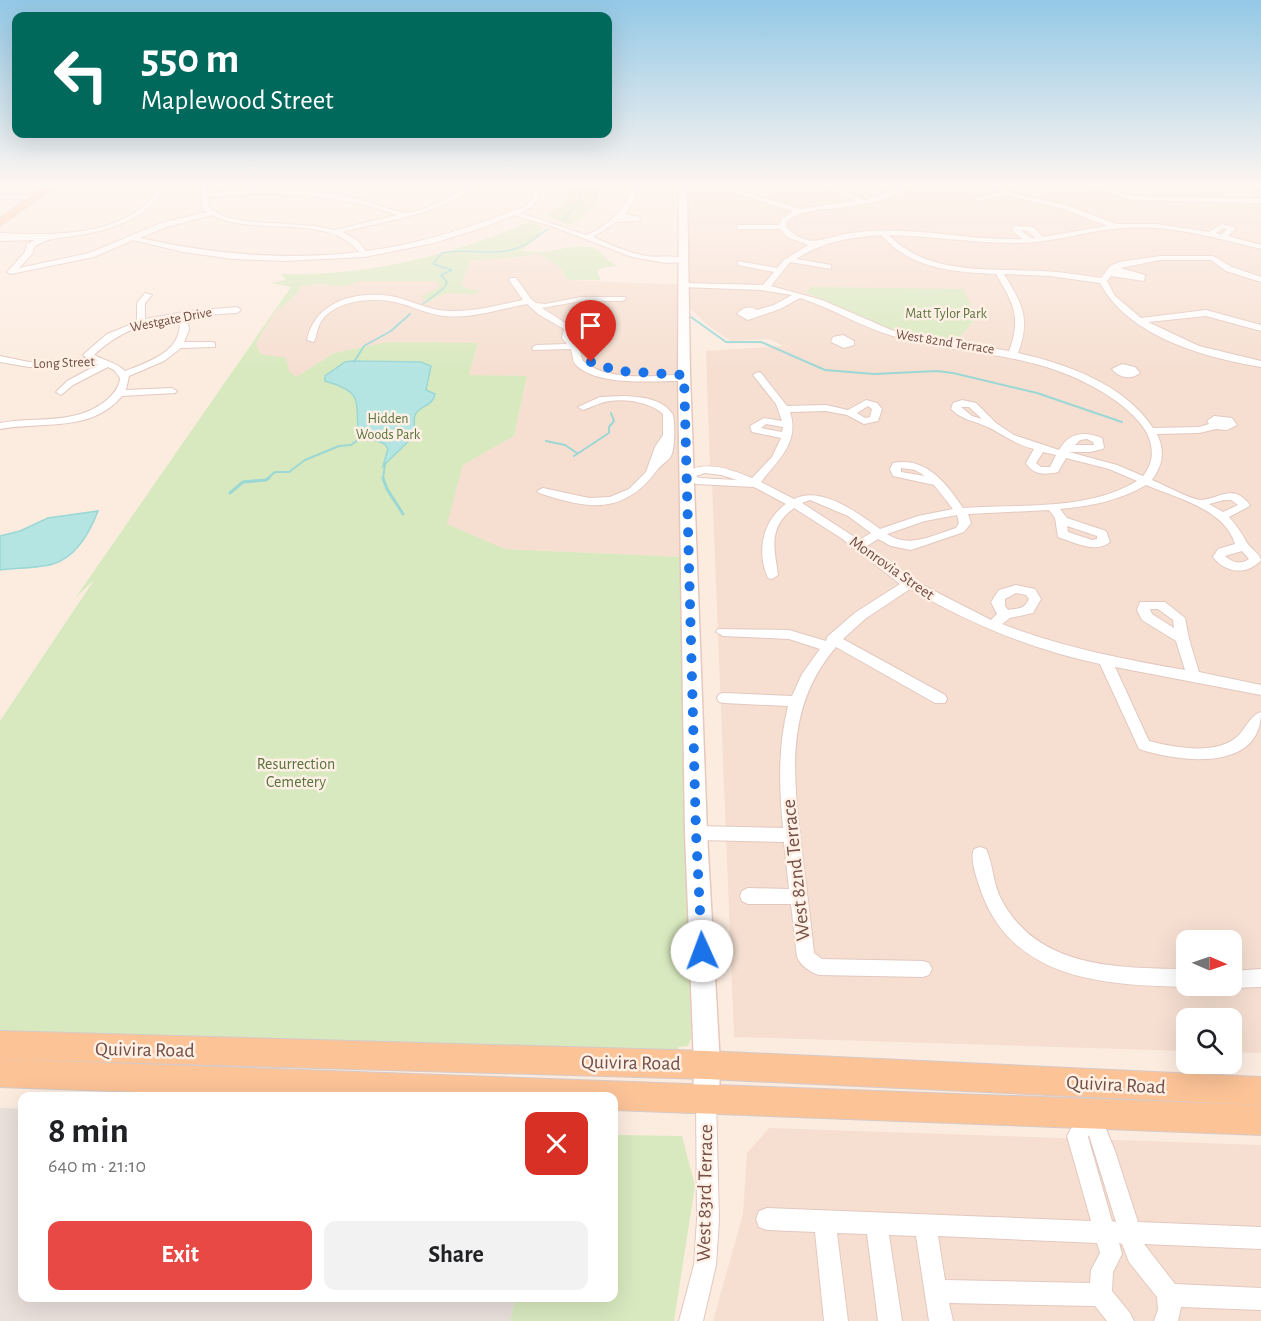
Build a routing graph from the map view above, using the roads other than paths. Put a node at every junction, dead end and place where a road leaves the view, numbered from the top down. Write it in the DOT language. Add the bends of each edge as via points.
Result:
graph roads {
  1 [pos="30,246"];
  2 [pos="112,246"];
  3 [pos="157,246"];
  4 [pos="360,246"];
  5 [pos="413,246"];
  6 [pos="607,246"];
  7 [pos="684,246"];
  8 [pos="813,246"];
  9 [pos="894,246"];
  10 [pos="1208,246"];
  11 [pos="365,255"];
  12 [pos="628,255"];
  13 [pos="1213,258"];
  14 [pos="620,260"];
  15 [pos="684,260"];
  16 [pos="789,260"];
  17 [pos="923,262"];
  18 [pos="741,263"];
  19 [pos="936,265"];
  20 [pos="828,267"];
  21 [pos="778,270"];
  22 [pos="998,271"];
  23 [pos="11,272"];
  24 [pos="0,273"];
  25 [pos="1108,274"];
  26 [pos="513,280"];
  27 [pos="1261,280"];
  28 [pos="684,285"];
  29 [pos="766,287"];
  30 [pos="148,295"];
  31 [pos="799,295"];
  32 [pos="622,299"];
  33 [pos="531,303"];
  34 [pos="545,306"];
  35 [pos="237,310"];
  36 [pos="757,312"];
  37 [pos="183,316"];
  38 [pos="555,318"];
  39 [pos="1137,321"];
  40 [pos="141,324"];
  41 [pos="1261,328"];
  42 [pos="311,340"];
  43 [pos="177,345"];
  44 [pos="212,345"];
  45 [pos="536,348"];
  46 [pos="575,349"];
  47 [pos="1013,353"];
  48 [pos="0,358"];
  49 [pos="92,358"];
  50 [pos="108,363"];
  51 [pos="1261,364"];
  52 [pos="1120,372"];
  53 [pos="124,375"];
  54 [pos="627,375"];
  55 [pos="684,375"];
  56 [pos="758,375"];
  57 [pos="1094,382"];
  58 [pos="172,391"];
  59 [pos="61,392"];
  60 [pos="119,393"];
  61 [pos="623,398"];
  62 [pos="583,407"];
  63 [pos="786,409"];
  64 [pos="850,413"];
  65 [pos="788,425"];
  66 [pos="992,425"];
  67 [pos="1216,425"];
  68 [pos="0,426"];
  69 [pos="1150,431"];
  70 [pos="785,436"];
  71 [pos="1039,449"];
  72 [pos="1064,451"];
  73 [pos="688,475"];
  74 [pos="1146,479"];
  75 [pos="937,482"];
  76 [pos="754,484"];
  77 [pos="543,491"];
  78 [pos="796,502"];
  79 [pos="1200,504"];
  80 [pos="1052,506"];
  81 [pos="960,511"];
  82 [pos="1222,516"];
  83 [pos="1062,520"];
  84 [pos="880,535"];
  85 [pos="1241,544"];
  86 [pos="859,545"];
  87 [pos="772,575"];
  88 [pos="909,584"];
  89 [pos="1004,614"];
  90 [pos="992,626"];
  91 [pos="723,632"];
  92 [pos="1182,639"];
  93 [pos="830,643"];
  94 [pos="1105,661"];
  95 [pos="1193,675"];
  96 [pos="1261,690"];
  97 [pos="724,698"];
  98 [pos="940,699"];
  99 [pos="796,701"];
  100 [pos="1261,717"];
  101 [pos="696,833"];
  102 [pos="792,835"];
  103 [pos="980,854"];
  104 [pos="748,896"];
  105 [pos="799,897"];
  106 [pos="923,969"];
  107 [pos="1176,977"];
  108 [pos="1261,978"];
  109 [pos="1242,979"];
  110 [pos="0,1045"];
  111 [pos="81,1049"];
  112 [pos="707,1065"];
  113 [pos="0,1073"];
  114 [pos="68,1076"];
  115 [pos="1232,1090"];
  116 [pos="1261,1091"];
  117 [pos="512,1092"];
  118 [pos="618,1096"];
  119 [pos="706,1099"];
  120 [pos="1090,1114"];
  121 [pos="1261,1120"];
  122 [pos="766,1219"];
  123 [pos="825,1221"];
  124 [pos="877,1223"];
  125 [pos="926,1226"];
  126 [pos="1104,1231"];
  127 [pos="1131,1232"];
  128 [pos="1261,1238"];
  129 [pos="936,1291"];
  130 [pos="1169,1295"];
  131 [pos="1100,1296"];
  132 [pos="1261,1299"];
  133 [pos="691,1321"];
  134 [pos="836,1321"];
  135 [pos="890,1321"];
  136 [pos="941,1321"];
  137 [pos="1122,1321"];
  138 [pos="1166,1321"];
  1 -- 23 [label="street" via="29,253"];
  2 -- 23 [label="street" via="42,270"];
  3 -- 11 [label="street" via="184,254 288,260"];
  4 -- 11 [label="street"];
  5 -- 11 [label="street"];
  6 -- 12 [label="street"];
  7 -- 15 [label="street"];
  8 -- 16 [label="street"];
  9 -- 17 [label="street"];
  10 -- 13 [label="street"];
  12 -- 14 [label="street"];
  12 -- 15 [label="street"];
  13 -- 25 [label="street" via="1129,261"];
  13 -- 27 [label="street" via="1229,269"];
  15 -- 28 [label="street"];
  16 -- 20 [label="street"];
  16 -- 21 [label="street"];
  17 -- 19 [label="street"];
  17 -- 19 [label="street" via="916,268 921,271"];
  18 -- 21 [label="street"];
  19 -- 22 [label="street"];
  21 -- 29 [label="street"];
  22 -- 25 [label="street"];
  22 -- 47 [label="street" via="1023,319"];
  23 -- 24 [label="street"];
  25 -- 39 [label="street" via="1110,294"];
  26 -- 33 [label="street"];
  28 -- 29 [label="street, West 82nd Terrace"];
  28 -- 55 [label="street"];
  29 -- 31 [label="street, West 82nd Terrace"];
  30 -- 40 [label="street" via="141,303"];
  31 -- 36 [label="street"];
  31 -- 47 [label="street, West 82nd Terrace" via="859,333"];
  32 -- 34 [label="street" via="581,299"];
  33 -- 34 [label="street"];
  33 -- 38 [label="street" via="539,312"];
  33 -- 42 [label="street" via="441,314 383,298 362,299 342,303 321,316"];
  34 -- 38 [label="street"];
  35 -- 37 [label="street, Westgate Drive"];
  37 -- 40 [label="street, Westgate Drive"];
  37 -- 43 [label="street" via="185,331"];
  38 -- 46 [label="street" via="569,328 566,338"];
  39 -- 41 [label="street" via="1206,313"];
  39 -- 51 [label="street" via="1189,345"];
  40 -- 49 [label="street, Westgate Drive" via="109,337"];
  43 -- 44 [label="street"];
  43 -- 53 [label="street" via="161,359"];
  45 -- 46 [label="street"];
  46 -- 54 [label="street" via="581,365 602,373"];
  47 -- 57 [label="street, West 82nd Terrace"];
  48 -- 49 [label="street, Long Street" via="27,365"];
  49 -- 50 [label="street, Long Street"];
  50 -- 53 [label="street"];
  50 -- 59 [label="street, Long Street"];
  52 -- 57 [label="street"];
  53 -- 60 [label="street" via="125,384"];
  54 -- 55 [label="street"];
  54 -- 61 [label="street" via="628,394"];
  55 -- 73 [label="street"];
  56 -- 63 [label="street"];
  57 -- 69 [label="street, West 82nd Terrace" via="1129,406"];
  58 -- 60 [label="street"];
  60 -- 68 [label="street" via="104,409 85,418"];
  61 -- 62 [label="street" via="600,400"];
  61 -- 77 [label="street" via="640,401 668,423 667,456 630,494 614,500 571,500"];
  63 -- 64 [label="street" via="816,407"];
  63 -- 65 [label="street"];
  65 -- 70 [label="street"];
  65 -- 70 [label="street" via="764,421 755,426 762,433"];
  66 -- 71 [label="street"];
  67 -- 69 [label="street" via="1199,430"];
  69 -- 74 [label="street, West 82nd Terrace" via="1157,462"];
  70 -- 76 [label="street" via="778,455"];
  71 -- 72 [label="street"];
  71 -- 72 [label="street" via="1031,463 1040,471 1054,470"];
  72 -- 74 [label="street"];
  73 -- 76 [label="street, Monrovia Street" via="696,481"];
  73 -- 101 [label="street"];
  74 -- 79 [label="street"];
  74 -- 80 [label="street" via="1113,497"];
  75 -- 81 [label="street"];
  76 -- 78 [label="street, Monrovia Street"];
  78 -- 84 [label="street" via="807,497 822,498 853,514"];
  78 -- 86 [label="street, Monrovia Street"];
  78 -- 87 [label="street" via="777,515 770,527"];
  79 -- 82 [label="street"];
  79 -- 82 [label="street" via="1228,495 1242,501 1241,508"];
  80 -- 81 [label="street"];
  80 -- 83 [label="street"];
  81 -- 84 [label="street" via="920,519"];
  81 -- 84 [label="street" via="963,527 910,546"];
  82 -- 85 [label="street" via="1238,534"];
  84 -- 86 [label="street"];
  86 -- 88 [label="street, Monrovia Street"];
  88 -- 90 [label="street, Monrovia Street"];
  88 -- 93 [label="street, West 82nd Terrace" via="859,616"];
  89 -- 90 [label="street"];
  90 -- 94 [label="street, Monrovia Street"];
  91 -- 93 [label="street" via="789,633"];
  92 -- 95 [label="street"];
  93 -- 98 [label="street"];
  93 -- 99 [label="street, West 82nd Terrace"];
  94 -- 95 [label="street, Monrovia Street"];
  94 -- 100 [label="street" via="1144,745 1159,750 1228,750 1241,742"];
  95 -- 96 [label="street, Monrovia Street"];
  97 -- 99 [label="street"];
  99 -- 102 [label="street, West 82nd Terrace" via="786,760"];
  101 -- 102 [label="street"];
  101 -- 112 [label="street"];
  102 -- 105 [label="street, West 82nd Terrace"];
  103 -- 107 [label="street" via="996,906 1009,925 1047,957 1092,973"];
  104 -- 105 [label="street"];
  105 -- 106 [label="street, West 82nd Terrace" via="806,957 819,967"];
  108 -- 109 [label="street"];
  110 -- 111 [label="main road, Quivira Road"];
  111 -- 112 [label="main road, Quivira Road"];
  111 -- 114 [label="main road"];
  112 -- 115 [label="main road, Quivira Road"];
  112 -- 119 [label="street"];
  113 -- 114 [label="main road, Quivira Road"];
  114 -- 117 [label="main road, Quivira Road"];
  115 -- 116 [label="main road, Quivira Road"];
  115 -- 120 [label="main road" via="1229,1100 1102,1096 1088,1106"];
  118 -- 119 [label="main road, Quivira Road"];
  119 -- 120 [label="main road, Quivira Road"];
  119 -- 133 [label="street, West 83rd Terrace" via="705,1265"];
  120 -- 121 [label="main road, Quivira Road"];
  120 -- 126 [label="street" via="1077,1136"];
  120 -- 127 [label="street"];
  122 -- 123 [label="street"];
  123 -- 124 [label="street"];
  123 -- 134 [label="street"];
  124 -- 125 [label="street"];
  124 -- 135 [label="street"];
  125 -- 126 [label="street"];
  125 -- 129 [label="street"];
  126 -- 127 [label="street"];
  126 -- 131 [label="street" via="1112,1254 1102,1270"];
  127 -- 128 [label="street"];
  127 -- 130 [label="street" via="1137,1254 1155,1272"];
  129 -- 131 [label="street"];
  129 -- 136 [label="street"];
  130 -- 132 [label="street"];
  130 -- 138 [label="street" via="1170,1314"];
  131 -- 137 [label="street"];
}
